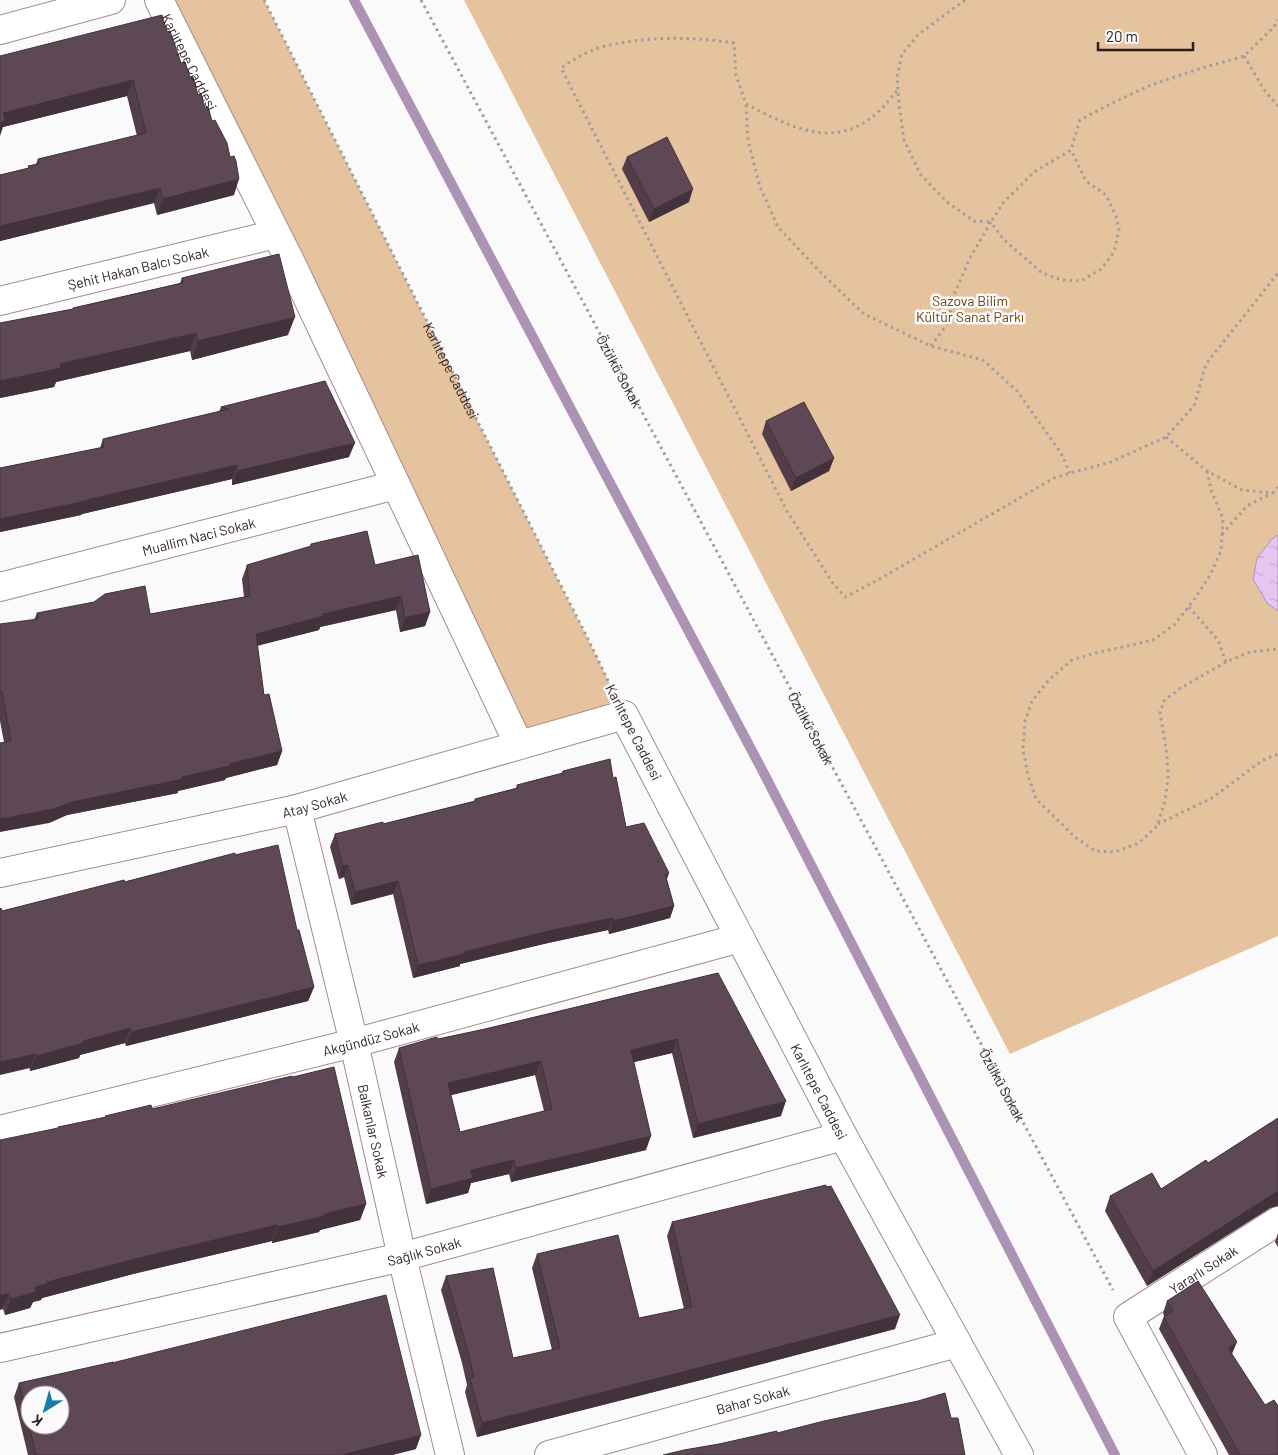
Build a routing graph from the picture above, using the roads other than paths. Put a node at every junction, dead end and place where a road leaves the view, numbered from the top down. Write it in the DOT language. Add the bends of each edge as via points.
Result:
graph roads {
  1 [pos="111,0"];
  2 [pos="159,0"];
  3 [pos="0,30"];
  4 [pos="276,234"];
  5 [pos="0,301"];
  6 [pos="396,485"];
  7 [pos="0,587"];
  8 [pos="624,715"];
  9 [pos="519,745"];
  10 [pos="297,809"];
  11 [pos="0,873"];
  12 [pos="740,938"];
  13 [pos="354,1043"];
  14 [pos="0,1130"];
  15 [pos="843,1136"];
  16 [pos="1278,1221"];
  17 [pos="402,1257"];
  18 [pos="958,1343"];
  19 [pos="0,1348"];
  20 [pos="450,1455"];
  21 [pos="549,1455"];
  22 [pos="1019,1455"];
  23 [pos="1203,1455"];
  1 -- 3 [label="street"];
  2 -- 4 [label="street, Karlıtepe Caddesi"];
  4 -- 5 [label="street, Şehit Hakan Balcı Sokak"];
  4 -- 6 [label="street, Karlıtepe Caddesi"];
  6 -- 7 [label="street, Muallim Naci Sokak"];
  6 -- 9 [label="street, Karlıtepe Caddesi"];
  8 -- 9 [label="street, Atay Sokak"];
  8 -- 12 [label="street, Karlıtepe Caddesi"];
  9 -- 10 [label="street, Atay Sokak"];
  10 -- 11 [label="street, Atay Sokak"];
  10 -- 13 [label="street, Balkanlar Sokak"];
  12 -- 13 [label="street, Akgündüz Sokak"];
  12 -- 15 [label="street, Karlıtepe Caddesi"];
  13 -- 14 [label="street, Akgündüz Sokak"];
  13 -- 17 [label="street, Balkanlar Sokak"];
  15 -- 17 [label="street, Sağlık Sokak"];
  15 -- 18 [label="street, Karlıtepe Caddesi"];
  16 -- 23 [label="street, Yararlı Sokak" via="1128,1317"];
  17 -- 19 [label="street, Sağlık Sokak"];
  17 -- 20 [label="street, Balkanlar Sokak"];
  18 -- 21 [label="street, Bahar Sokak"];
  18 -- 22 [label="street, Karlıtepe Caddesi"];
}
